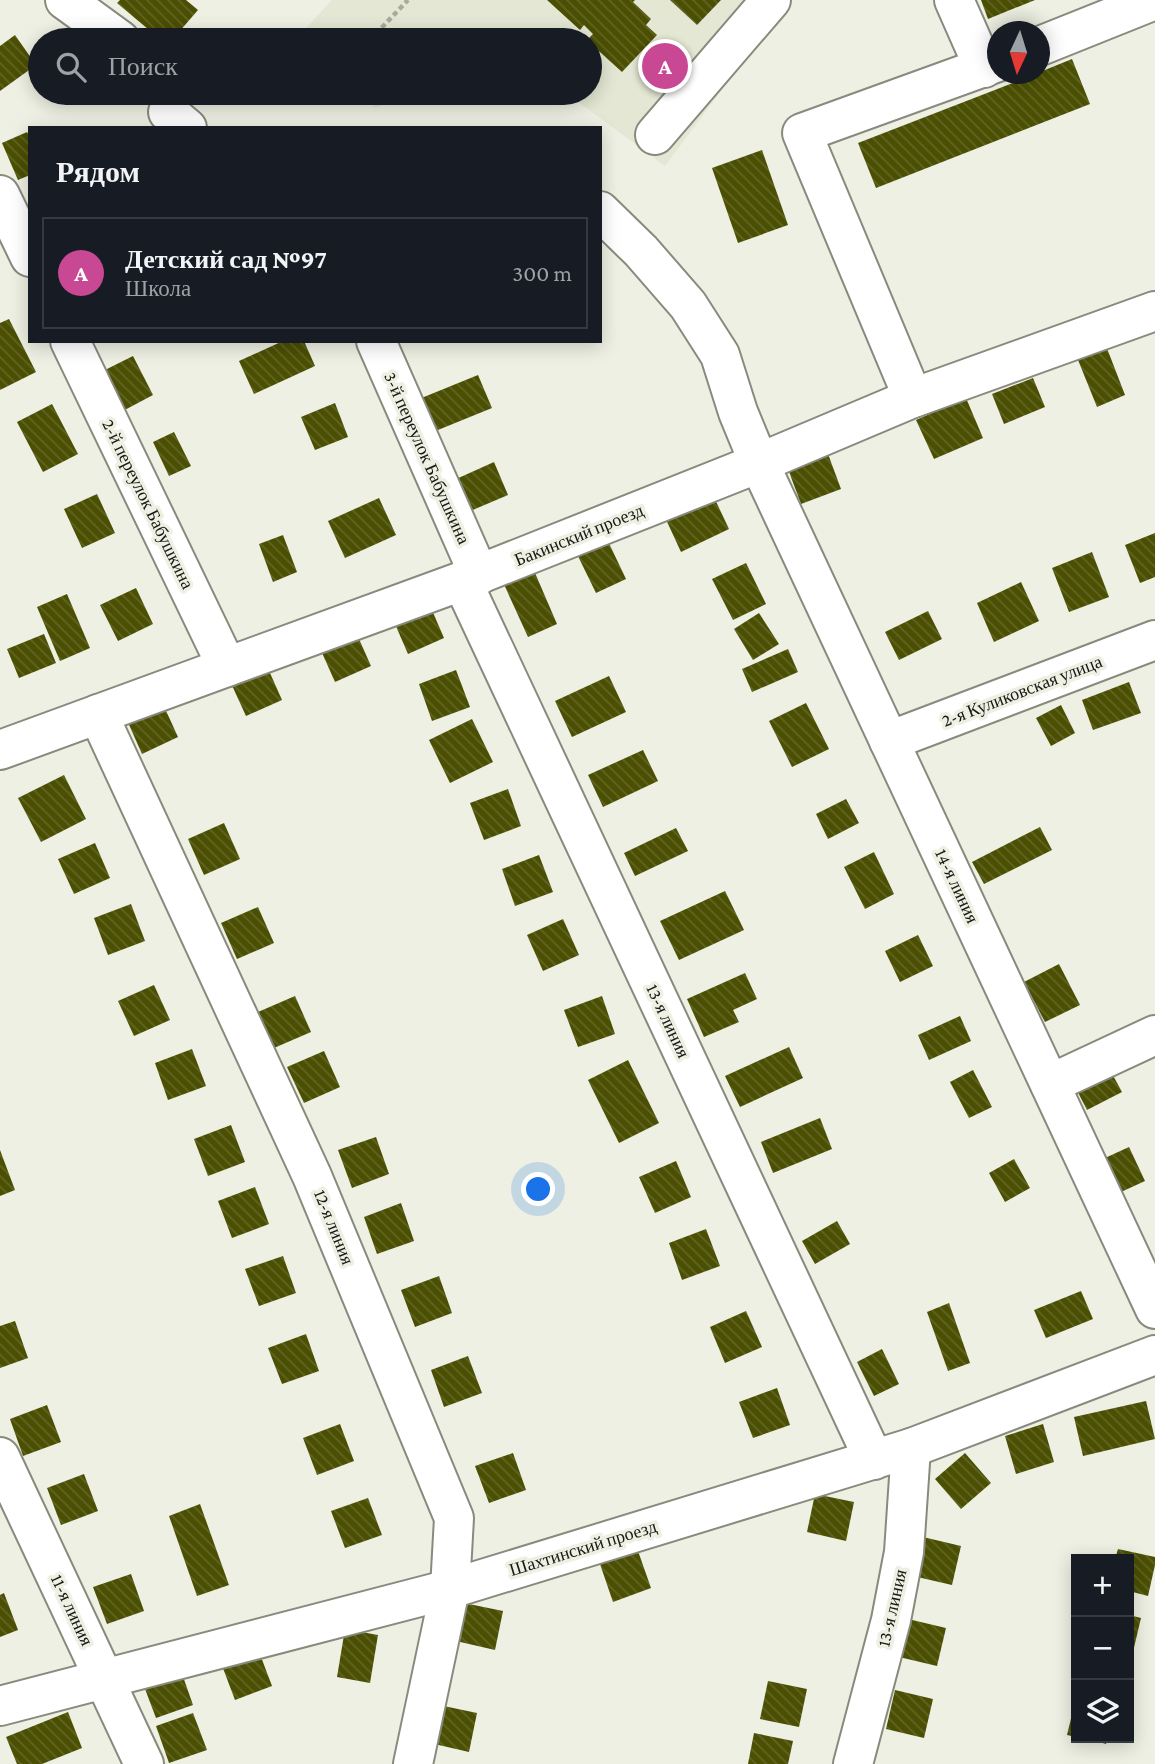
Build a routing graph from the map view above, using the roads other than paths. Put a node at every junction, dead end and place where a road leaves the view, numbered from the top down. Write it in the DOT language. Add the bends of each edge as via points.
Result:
graph roads {
  1 [pos="65,0"];
  2 [pos="771,0"];
  3 [pos="954,0"];
  4 [pos="1155,0"];
  5 [pos="104,28"];
  6 [pos="1050,42"];
  7 [pos="987,58"];
  8 [pos="987,66"];
  9 [pos="654,135"];
  10 [pos="0,195"];
  11 [pos="602,213"];
  12 [pos="28,253"];
  13 [pos="1155,311"];
  14 [pos="71,343"];
  15 [pos="377,343"];
  16 [pos="913,398"];
  17 [pos="759,463"];
  18 [pos="471,578"];
  19 [pos="1155,640"];
  20 [pos="226,667"];
  21 [pos="98,714"];
  22 [pos="889,741"];
  23 [pos="0,750"];
  24 [pos="1155,1035"];
  25 [pos="1050,1084"];
  26 [pos="1155,1309"];
  27 [pos="1155,1355"];
  28 [pos="911,1448"];
  29 [pos="0,1457"];
  30 [pos="874,1460"];
  31 [pos="450,1589"];
  32 [pos="104,1678"];
  33 [pos="0,1706"];
  34 [pos="144,1764"];
  35 [pos="413,1764"];
  36 [pos="853,1764"];
  1 -- 5 [label="street"];
  2 -- 9 [label="street"];
  3 -- 7 [label="street"];
  4 -- 6 [label="street"];
  8 -- 16 [label="street" via="802,133"];
  10 -- 12 [label="street"];
  11 -- 17 [label="street, 14-я линия" via="688,305 720,355"];
  13 -- 16 [label="street, Бакинский проезд"];
  14 -- 20 [label="street, 2-й переулок Бабушкина"];
  15 -- 18 [label="street, 3-й переулок Бабушкина"];
  16 -- 17 [label="street, Бакинский проезд"];
  17 -- 18 [label="street, Бакинский проезд"];
  17 -- 22 [label="street, 14-я линия"];
  18 -- 20 [label="street, Бакинский проезд"];
  18 -- 30 [label="street, 13-я линия"];
  19 -- 22 [label="street, 2-я Куликовская улица"];
  20 -- 21 [label="street, Бакинский проезд"];
  21 -- 23 [label="street, Бакинский проезд"];
  21 -- 31 [label="street, 12-я линия" via="313,1176 454,1518"];
  22 -- 25 [label="street, 14-я линия"];
  24 -- 25 [label="street"];
  25 -- 26 [label="street, 14-я линия"];
  27 -- 28 [label="street, Шахтинский проезд"];
  28 -- 30 [label="street, Шахтинский проезд"];
  28 -- 36 [label="street, 13-я линия" via="904,1552"];
  29 -- 32 [label="street, 11-я линия"];
  30 -- 31 [label="street, Шахтинский проезд"];
  31 -- 32 [label="street, Шахтинский проезд"];
  31 -- 35 [label="street, 12-я линия"];
  32 -- 33 [label="street, Шахтинский проезд"];
  32 -- 34 [label="street, 11-я линия"];
}
